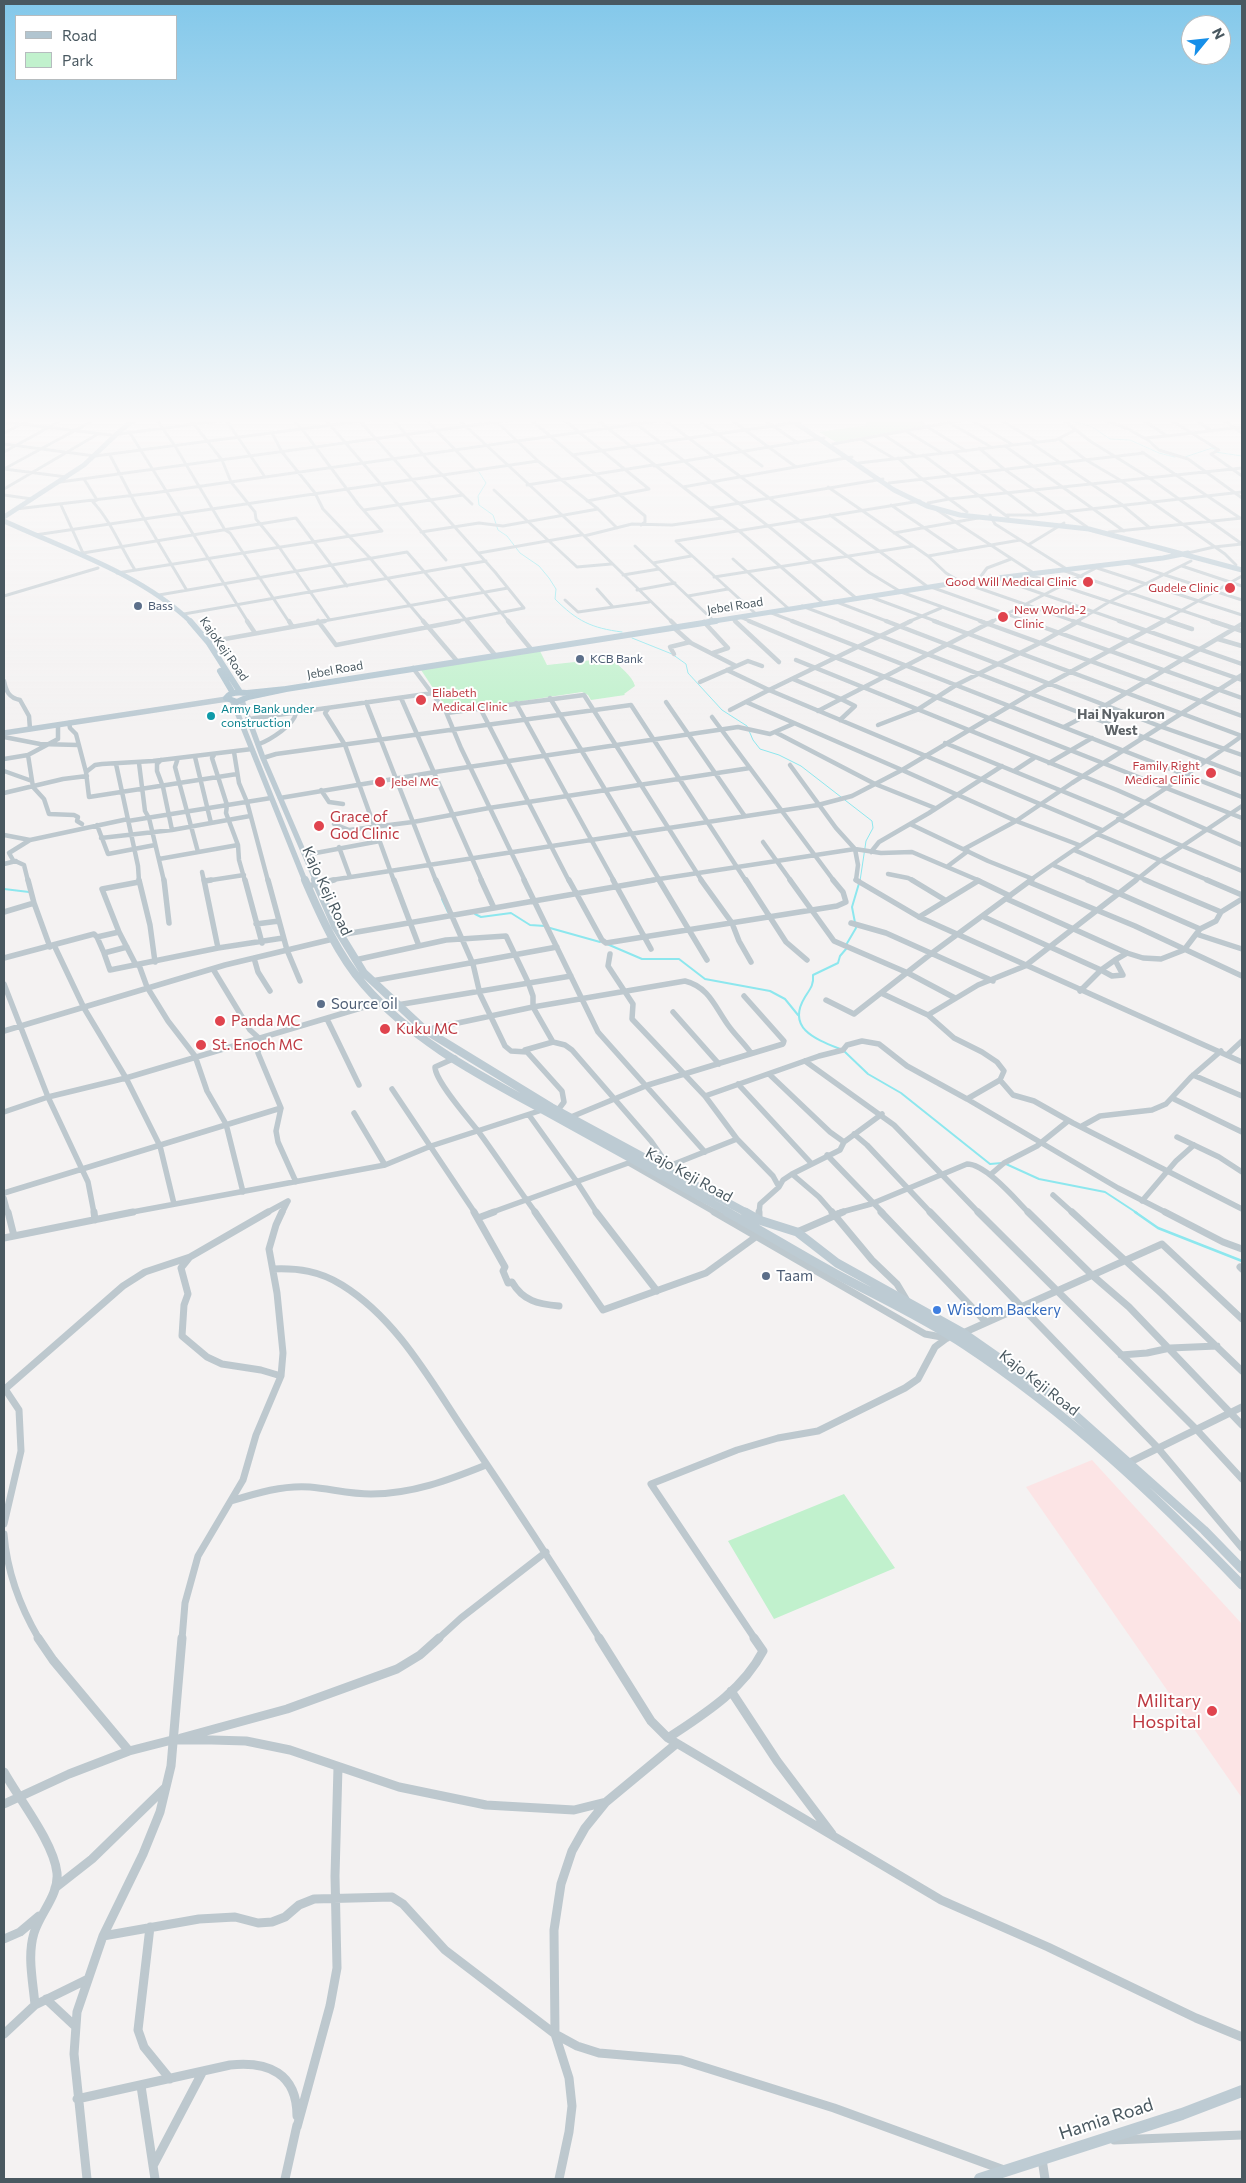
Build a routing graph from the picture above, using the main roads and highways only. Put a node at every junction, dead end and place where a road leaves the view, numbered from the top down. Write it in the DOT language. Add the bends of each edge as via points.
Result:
graph roads {
  1 [pos="1030,521"];
  2 [pos="1041,521"];
  3 [pos="4,523"];
  4 [pos="1063,524"];
  5 [pos="1185,553"];
  6 [pos="1240,567"];
  7 [pos="237,697"];
  8 [pos="4,735"];
  9 [pos="256,746"];
  10 [pos="312,885"];
  11 [pos="336,937"];
  12 [pos="446,1048"];
  13 [pos="1242,1569"];
  14 [pos="1242,1585"];
  15 [pos="1242,2091"];
  16 [pos="980,2179"];
  1 -- 4 [label="main road"];
  2 -- 4 [label="main road"];
  3 -- 7 [label="main road, KajoKeji Road" via="144,590 177,614"];
  3 -- 7 [label="main road, KajoKeji Road" via="118,573 159,595 184,614 208,642"];
  4 -- 5 [label="main road"];
  4 -- 5 [label="main road" via="1109,532"];
  5 -- 6 [label="main road"];
  5 -- 7 [label="main road, Jebel Road" via="834,601"];
  7 -- 8 [label="main road, Jebel Road"];
  7 -- 9 [label="main road, Kajo Keji Road"];
  7 -- 9 [label="main road, Kajo Keji Road" via="249,719"];
  9 -- 10 [label="main road, Kajo Keji Road" via="271,798"];
  9 -- 10 [label="main road, Kajo Keji Road" via="305,855"];
  10 -- 11 [label="main road, Kajo Keji Road"];
  11 -- 12 [label="main road, Kajo Keji Road" via="372,982"];
  11 -- 12 [label="main road, Kajo Keji Road" via="364,984 394,1015"];
  12 -- 13 [label="main road, Kajo Keji Road" via="759,1220 797,1232 838,1263 963,1333 1056,1398 1130,1462"];
  12 -- 14 [label="main road, Kajo Keji Road" via="455,1058 632,1162 919,1317 975,1352 1038,1398 1103,1452 1196,1537"];
  15 -- 16 [label="main road, Hamia Road" via="1182,2114"];
}
